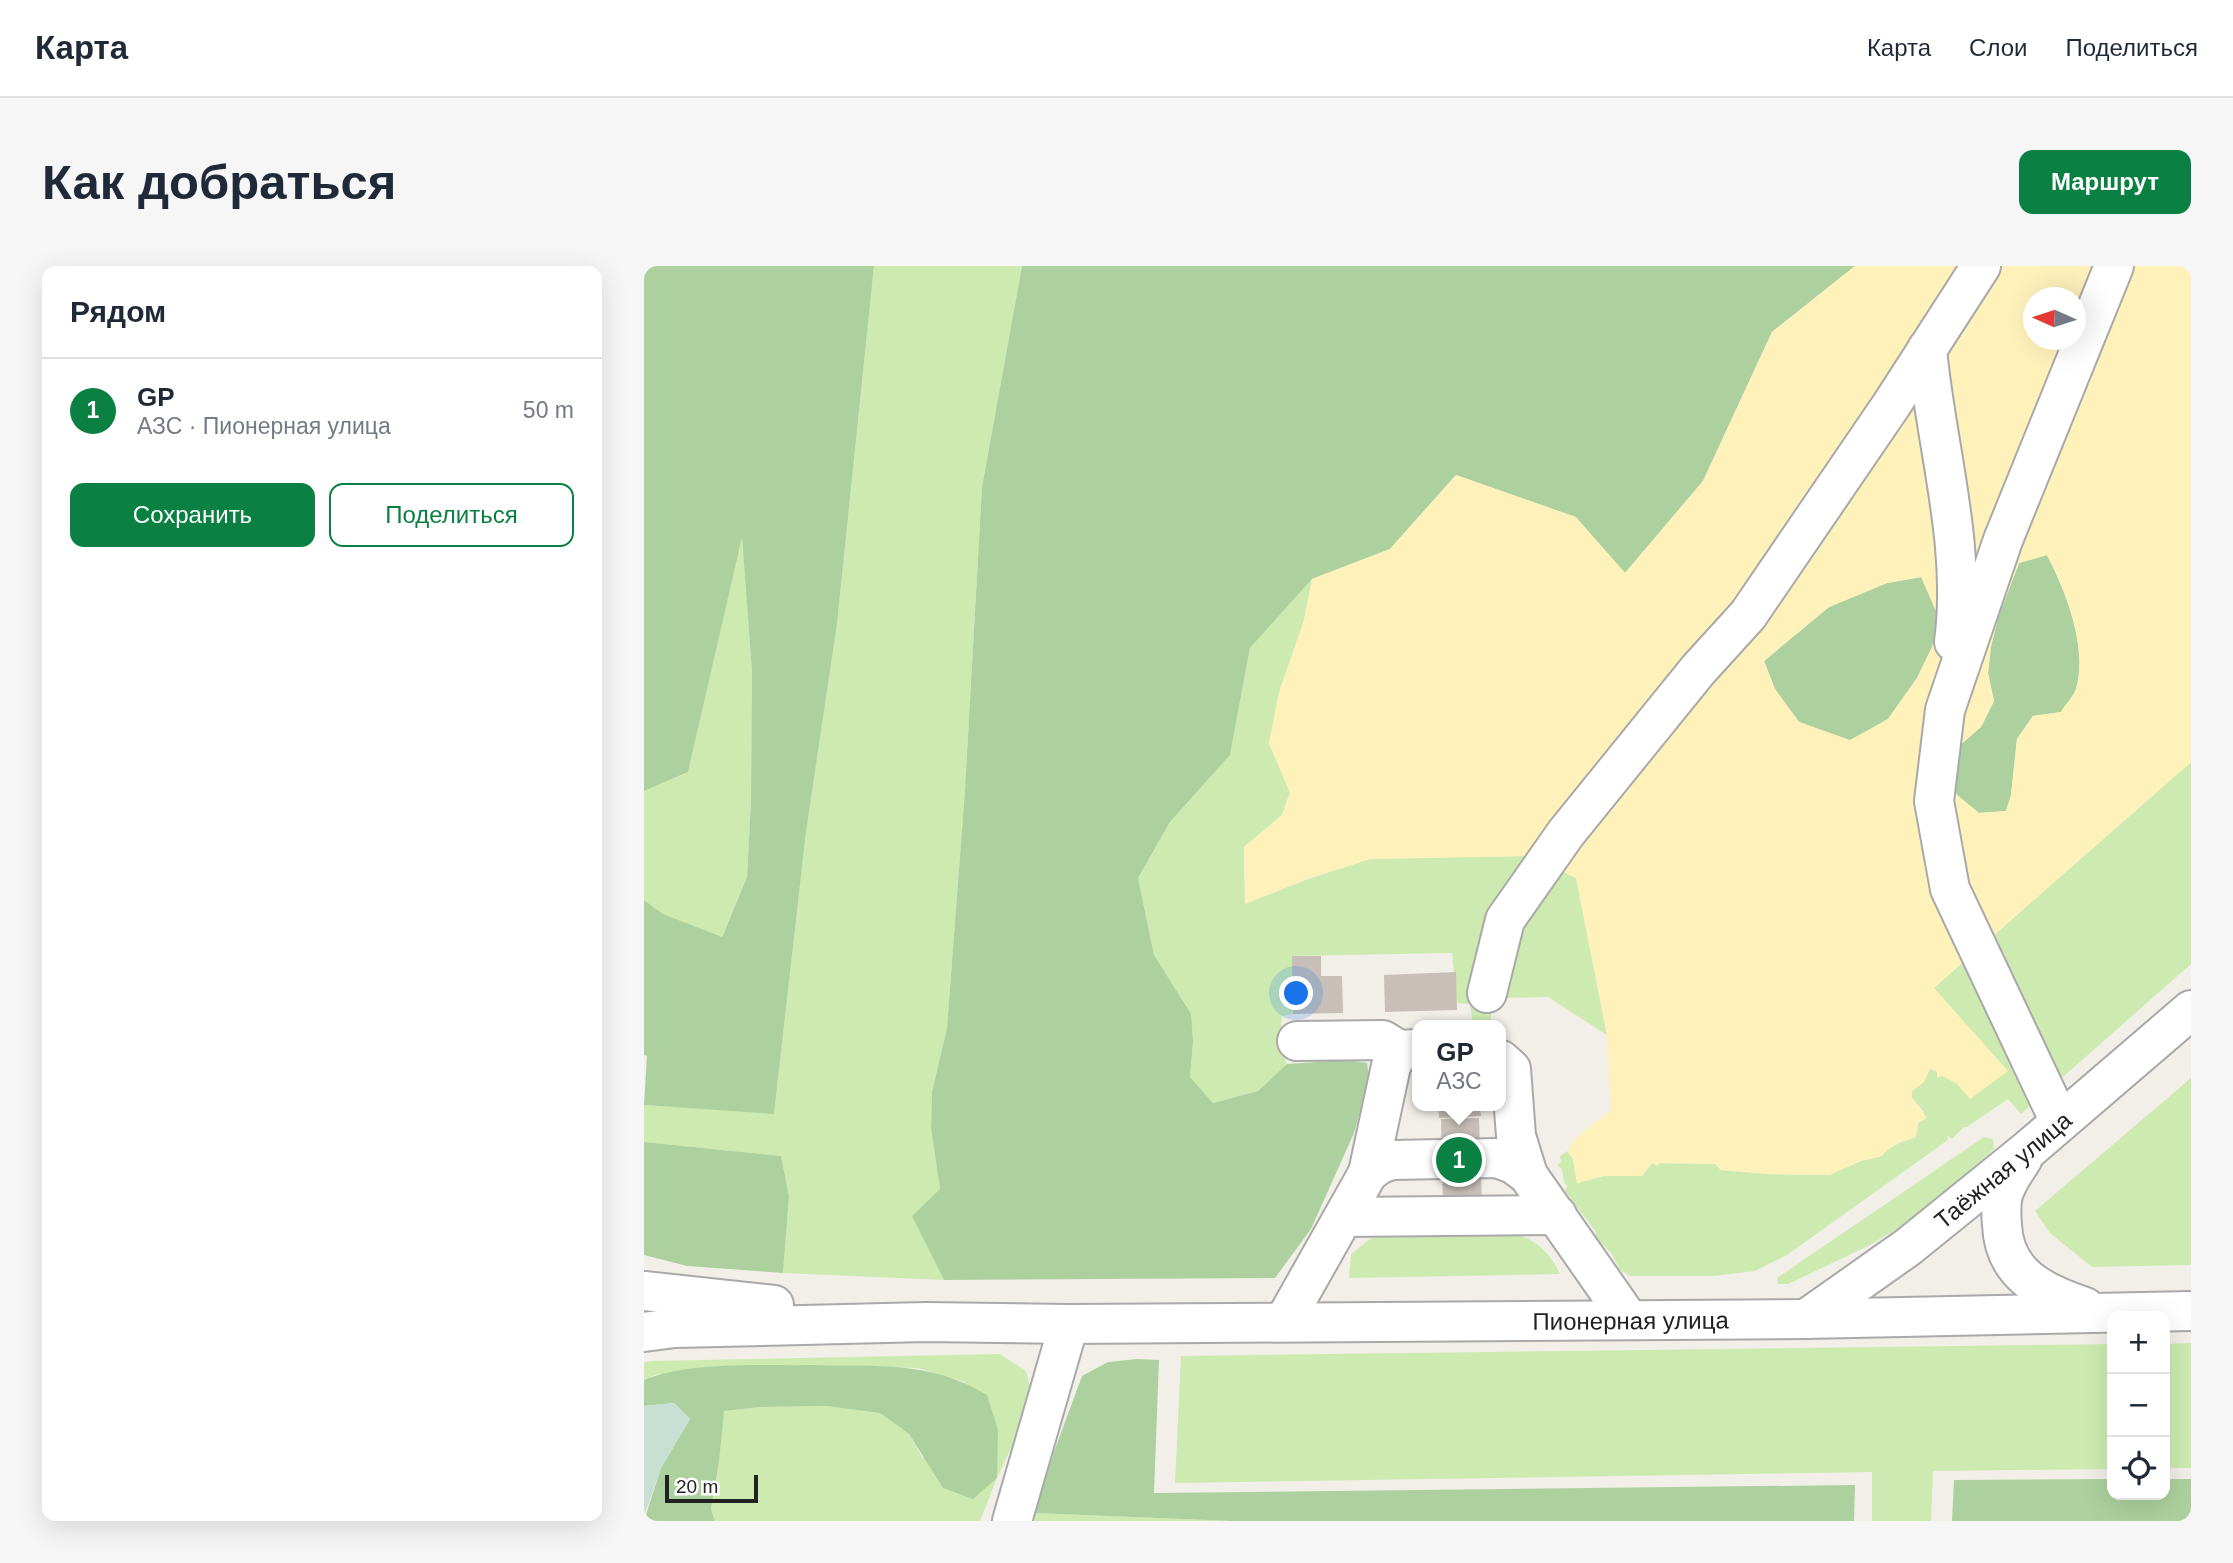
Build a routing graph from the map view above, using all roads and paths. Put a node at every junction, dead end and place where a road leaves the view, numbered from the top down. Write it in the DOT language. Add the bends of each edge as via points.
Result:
graph roads {
  1 [pos="1981,266"];
  2 [pos="2114,266"];
  3 [pos="1927,349"];
  4 [pos="1945,710"];
  5 [pos="1487,993"];
  6 [pos="2191,1010"];
  7 [pos="1297,1041"];
  8 [pos="1408,1049"];
  9 [pos="1506,1064"];
  10 [pos="2060,1122"];
  11 [pos="2029,1149"];
  12 [pos="1368,1173"];
  13 [pos="1528,1175"];
  14 [pos="1557,1214"];
  15 [pos="1345,1217"];
  16 [pos="644,1292"];
  17 [pos="2191,1311"];
  18 [pos="2104,1313"];
  19 [pos="1629,1320"];
  20 [pos="1807,1320"];
  21 [pos="926,1322"];
  22 [pos="1284,1322"];
  23 [pos="1069,1324"];
  24 [pos="644,1332"];
  25 [pos="1012,1521"];
  1 -- 3 [label="street"];
  2 -- 4 [label="street" via="2003,540"];
  3 -- 4 [label="street" via="1954,523 1958,600"];
  3 -- 5 [label="street" via="1748,615 1574,823 1505,920"];
  4 -- 10 [label="street" via="1934,801 1950,889"];
  6 -- 10 [label="street, Таёжная улица"];
  7 -- 8 [label="street" via="1382,1040"];
  8 -- 12 [label="street" via="1391,1066"];
  9 -- 13 [label="street" via="1511,1069 1516,1136"];
  10 -- 11 [label="street, Таёжная улица"];
  11 -- 18 [label="street" via="2004,1189 2002,1237 2009,1255 2036,1287"];
  11 -- 20 [label="street, Таёжная улица" via="1908,1247"];
  12 -- 13 [label="street" via="1392,1160 1497,1158"];
  12 -- 15 [label="street"];
  13 -- 14 [label="street"];
  14 -- 15 [label="street"];
  14 -- 19 [label="street"];
  15 -- 22 [label="street"];
  16 -- 21 [label="street"];
  17 -- 18 [label="street, Пионерная улица"];
  18 -- 20 [label="street, Пионерная улица"];
  19 -- 20 [label="street, Пионерная улица"];
  19 -- 22 [label="street, Пионерная улица"];
  21 -- 23 [label="street, Пионерная улица"];
  21 -- 24 [label="street"];
  22 -- 23 [label="street, Пионерная улица"];
  23 -- 25 [label="street"];
}
